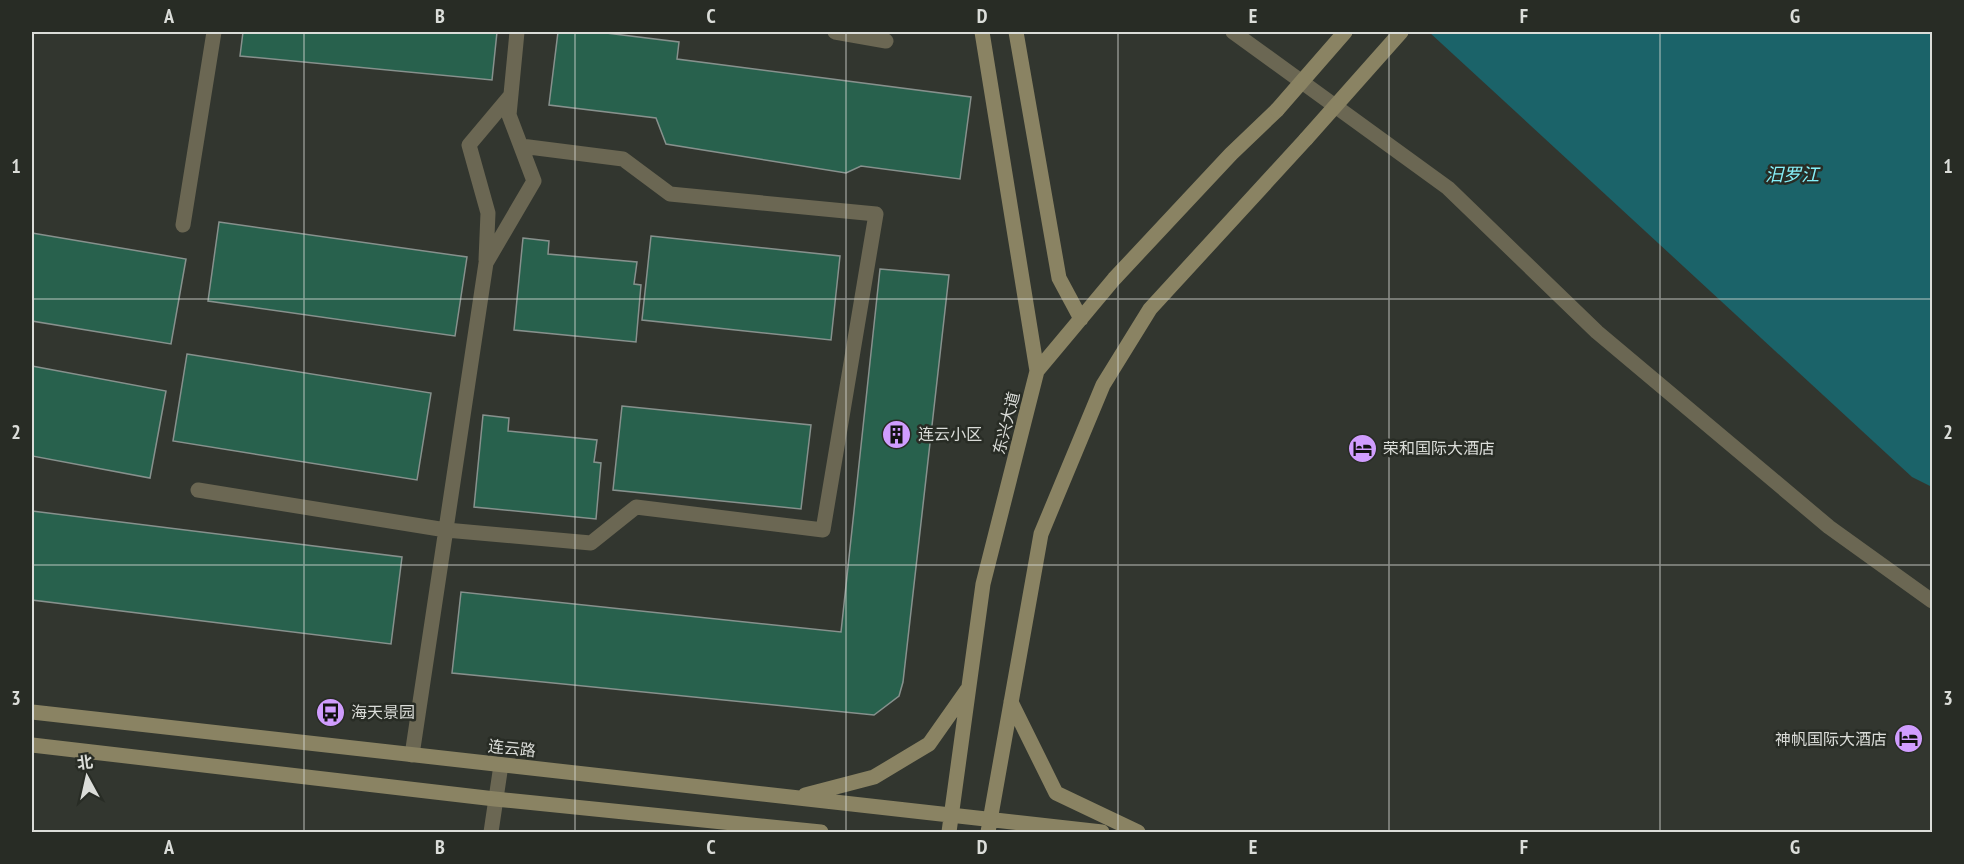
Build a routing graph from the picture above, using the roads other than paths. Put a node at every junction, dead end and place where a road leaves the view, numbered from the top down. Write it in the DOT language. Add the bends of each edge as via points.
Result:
graph roads {
  1 [pos="214,32"];
  2 [pos="517,32"];
  3 [pos="835,32"];
  4 [pos="982,32"];
  5 [pos="1016,32"];
  6 [pos="1233,32"];
  7 [pos="1345,32"];
  8 [pos="1401,32"];
  9 [pos="886,41"];
  10 [pos="511,95"];
  11 [pos="521,146"];
  12 [pos="183,225"];
  13 [pos="486,264"];
  14 [pos="1081,319"];
  15 [pos="1037,371"];
  16 [pos="198,490"];
  17 [pos="446,530"];
  18 [pos="1932,601"];
  19 [pos="969,687"];
  20 [pos="1011,702"];
  21 [pos="32,712"];
  22 [pos="32,745"];
  23 [pos="412,755"];
  24 [pos="501,765"];
  25 [pos="795,798"];
  26 [pos="495,799"];
  27 [pos="951,815"];
  28 [pos="988,826"];
  29 [pos="491,832"];
  30 [pos="821,832"];
  31 [pos="949,832"];
  32 [pos="1102,832"];
  33 [pos="1138,832"];
  1 -- 12 [label="street"];
  2 -- 10 [label="street"];
  3 -- 9 [label="street"];
  4 -- 15 [label="street"];
  5 -- 14 [label="street" via="1059,278"];
  6 -- 18 [label="street" via="1448,188 1598,332 1829,527"];
  7 -- 14 [label="street, 东兴大道, bridge"];
  8 -- 20 [label="street, bridge" via="1150,309 1103,385 1041,534"];
  10 -- 11 [label="street" via="509,115"];
  10 -- 13 [label="street" via="469,145 488,213"];
  11 -- 13 [label="street" via="534,181"];
  11 -- 17 [label="street" via="623,159 670,194 876,214 823,530 636,507 591,543"];
  13 -- 17 [label="street"];
  14 -- 15 [label="street, 东兴大道"];
  15 -- 19 [label="street, 东兴大道" via="983,584"];
  16 -- 17 [label="street"];
  17 -- 23 [label="street"];
  19 -- 25 [label="street" via="929,744 873,777"];
  19 -- 27 [label="street, 东兴大道"];
  20 -- 28 [label="street"];
  20 -- 33 [label="street" via="1056,793"];
  21 -- 23 [label="street, 连云路"];
  22 -- 26 [label="street"];
  23 -- 24 [label="street, 连云路"];
  24 -- 25 [label="street, 连云路"];
  24 -- 26 [label="street"];
  25 -- 27 [label="street, 连云路"];
  26 -- 29 [label="street"];
  26 -- 30 [label="street"];
  27 -- 28 [label="street, 连云路"];
  27 -- 31 [label="street, 东兴大道"];
  28 -- 32 [label="street, 连云路"];
}
